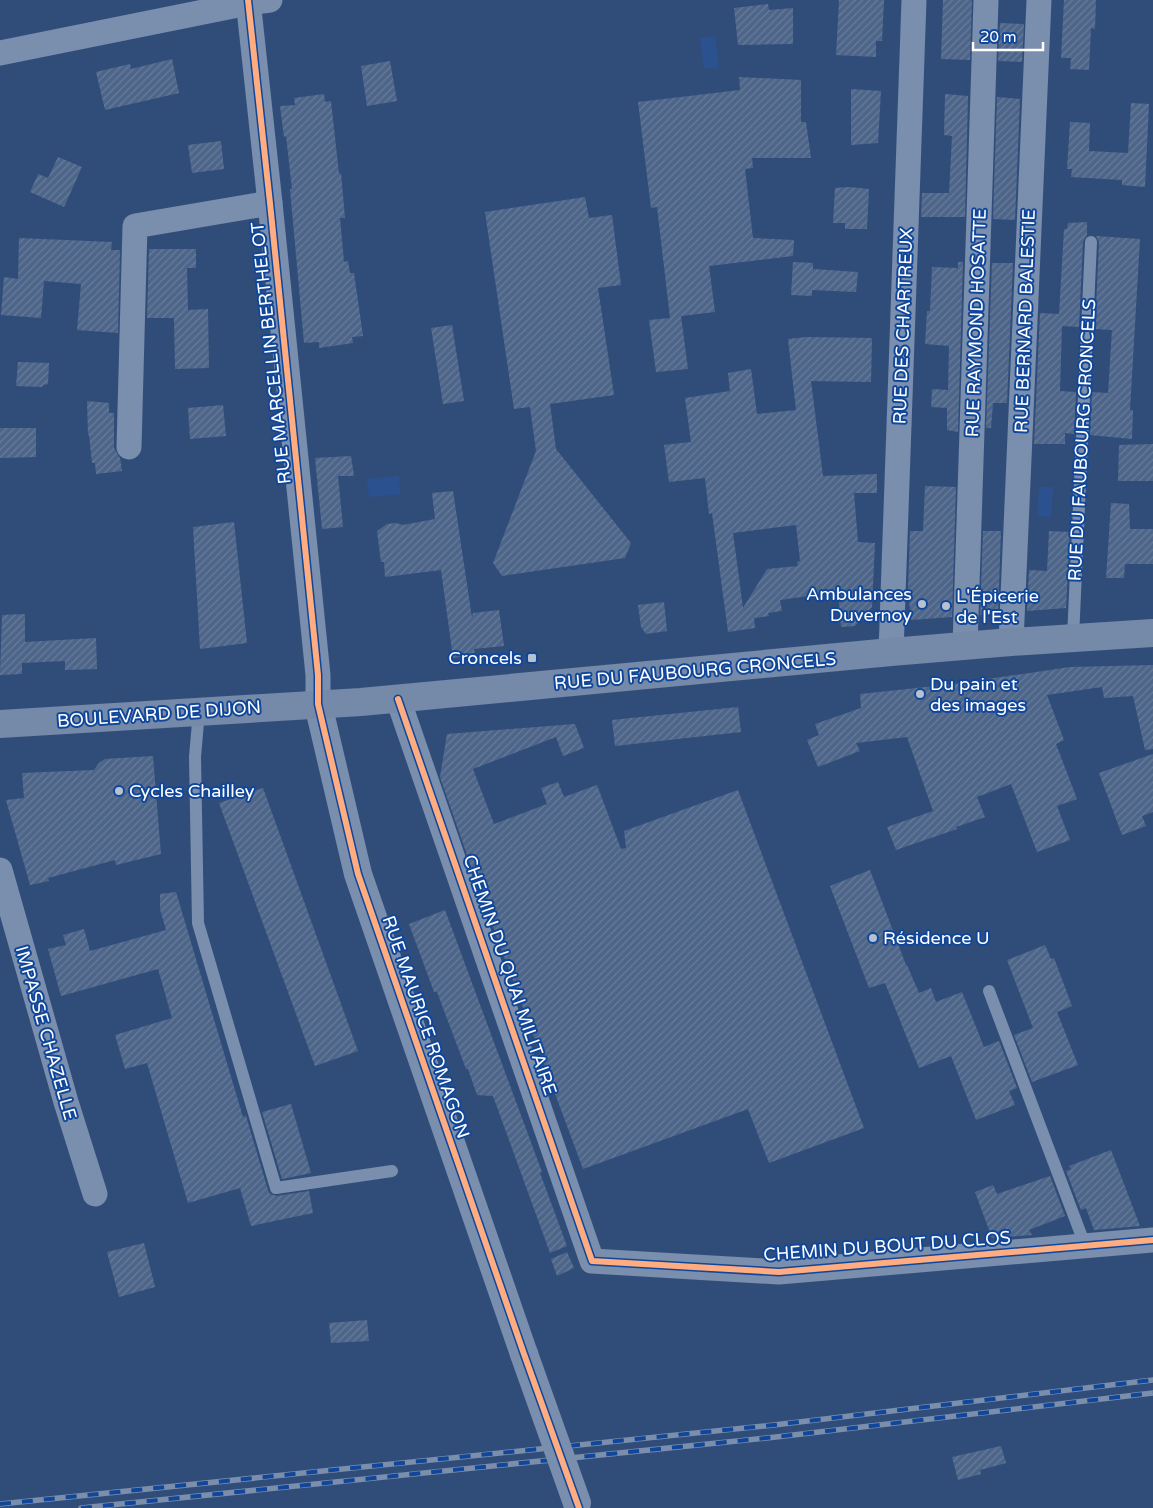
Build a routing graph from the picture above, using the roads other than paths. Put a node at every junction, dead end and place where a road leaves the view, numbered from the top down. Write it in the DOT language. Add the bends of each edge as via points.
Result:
graph roads {
  1 [pos="914,0"];
  2 [pos="986,0"];
  3 [pos="1039,0"];
  4 [pos="255,1"];
  5 [pos="0,53"];
  6 [pos="270,203"];
  7 [pos="1091,242"];
  8 [pos="128,447"];
  9 [pos="1153,633"];
  10 [pos="1073,638"];
  11 [pos="1011,642"];
  12 [pos="965,646"];
  13 [pos="892,652"];
  14 [pos="398,699"];
  15 [pos="318,704"];
  16 [pos="199,711"];
  17 [pos="0,724"];
  18 [pos="0,870"];
  19 [pos="989,991"];
  20 [pos="392,1171"];
  21 [pos="95,1194"];
  22 [pos="1153,1240"];
  23 [pos="1085,1245"];
  24 [pos="592,1261"];
  25 [pos="578,1505"];
  1 -- 13 [label="street, RUE DES CHARTREUX"];
  2 -- 12 [label="street, RUE RAYMOND HOSATTE"];
  3 -- 11 [label="street, RUE BERNARD BALESTIE"];
  4 -- 5 [label="street"];
  4 -- 6 [label="street, RUE MARCELLIN BERTHELOT"];
  6 -- 8 [label="street" via="135,226"];
  6 -- 15 [label="street, RUE MARCELLIN BERTHELOT" via="318,675"];
  7 -- 10 [label="lane, RUE DU FAUBOURG CRONCELS"];
  9 -- 10 [label="main road, RUE DU FAUBOURG CRONCELS"];
  10 -- 11 [label="main road, RUE DU FAUBOURG CRONCELS"];
  11 -- 12 [label="main road, RUE DU FAUBOURG CRONCELS"];
  12 -- 13 [label="main road, RUE DU FAUBOURG CRONCELS"];
  13 -- 14 [label="main road, RUE DU FAUBOURG CRONCELS"];
  14 -- 15 [label="main road, RUE DU FAUBOURG CRONCELS"];
  14 -- 24 [label="street, CHEMIN DU QUAI MILITAIRE"];
  15 -- 16 [label="main road, BOULEVARD DE DIJON"];
  15 -- 25 [label="street, RUE MAURICE ROMAGON, bridge" via="358,874"];
  16 -- 17 [label="main road, BOULEVARD DE DIJON"];
  16 -- 20 [label="lane" via="195,757 198,923 276,1188"];
  18 -- 21 [label="street, IMPASSE CHAZELLE"];
  19 -- 23 [label="lane"];
  22 -- 23 [label="street, CHEMIN DU BOUT DU CLOS"];
  23 -- 24 [label="street, CHEMIN DU BOUT DU CLOS" via="779,1272"];
}
